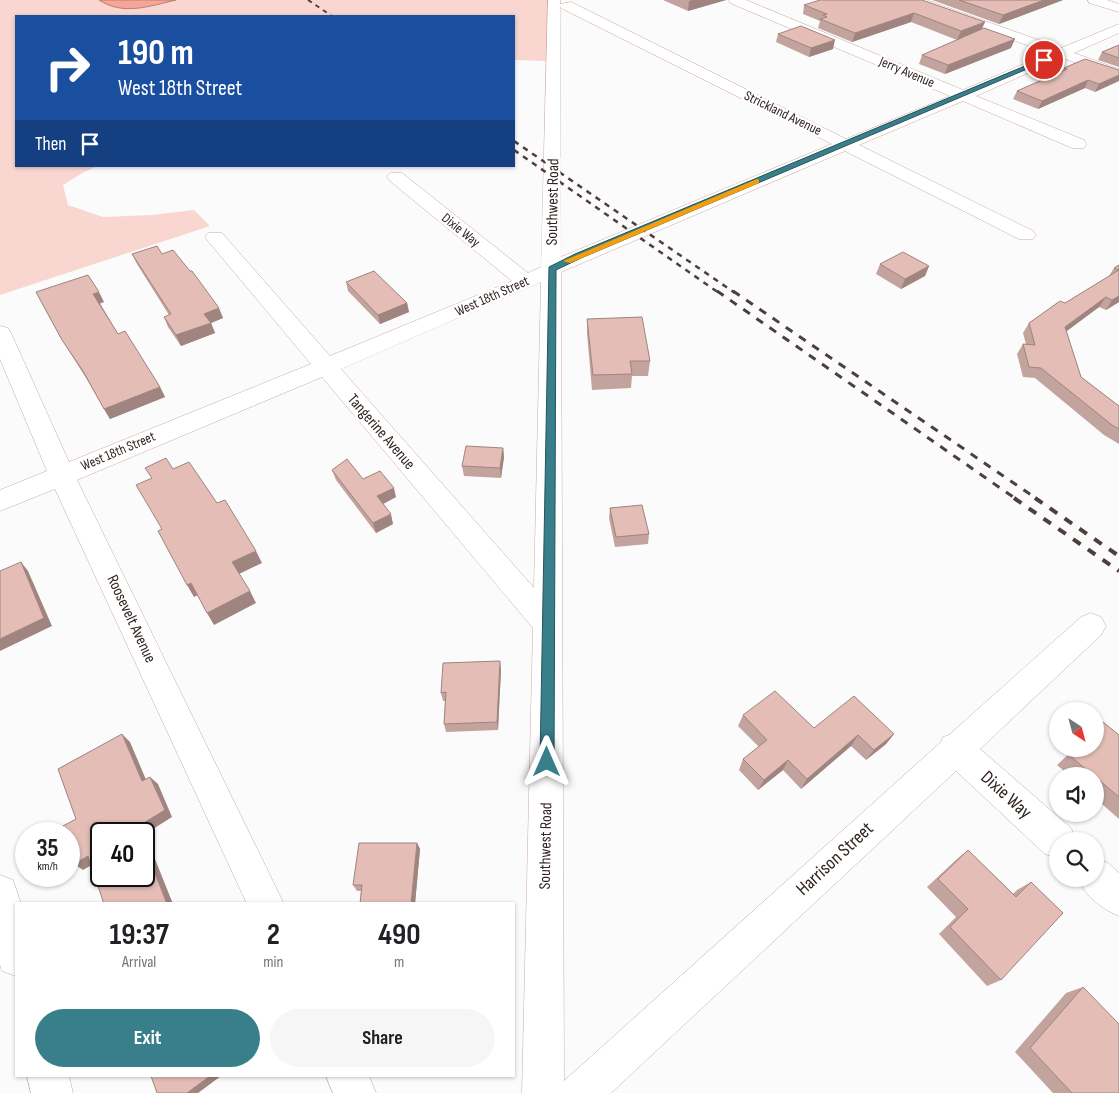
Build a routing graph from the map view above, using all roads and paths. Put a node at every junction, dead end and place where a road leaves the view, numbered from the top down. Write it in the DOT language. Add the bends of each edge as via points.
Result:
graph roads {
  1 [pos="583,0"];
  2 [pos="735,0"];
  3 [pos="914,0"];
  4 [pos="1094,0"];
  5 [pos="558,5"];
  6 [pos="1119,8"];
  7 [pos="1119,28"];
  8 [pos="1060,53"];
  9 [pos="1119,74"];
  10 [pos="963,96"];
  11 [pos="845,144"];
  12 [pos="1078,144"];
  13 [pos="396,177"];
  14 [pos="1026,235"];
  15 [pos="215,237"];
  16 [pos="539,276"];
  17 [pos="0,333"];
  18 [pos="324,365"];
  19 [pos="62,475"];
  20 [pos="0,501"];
  21 [pos="548,625"];
  22 [pos="1091,626"];
  23 [pos="955,748"];
  24 [pos="1049,833"];
  25 [pos="1104,884"];
  26 [pos="0,894"];
  27 [pos="1119,898"];
  28 [pos="265,902"];
  29 [pos="15,953"];
  30 [pos="48,1077"];
  31 [pos="347,1077"];
  32 [pos="52,1093"];
  33 [pos="355,1093"];
  34 [pos="543,1093"];
  35 [pos="580,1093"];
  1 -- 5 [label="street"];
  2 -- 10 [label="street, Jerry Avenue"];
  3 -- 8 [label="street"];
  4 -- 6 [label="street"];
  5 -- 11 [label="street, Strickland Avenue"];
  5 -- 16 [label="street, Southwest Road"];
  7 -- 8 [label="street, West 18th Street"];
  8 -- 9 [label="street"];
  8 -- 10 [label="street, West 18th Street"];
  10 -- 11 [label="street, West 18th Street"];
  10 -- 12 [label="street, Jerry Avenue"];
  11 -- 14 [label="street, Strickland Avenue"];
  11 -- 16 [label="street, West 18th Street" via="578,256"];
  13 -- 16 [label="street, Dixie Way"];
  15 -- 18 [label="street, Tangerine Avenue"];
  16 -- 18 [label="street, West 18th Street"];
  16 -- 21 [label="street, Southwest Road"];
  17 -- 19 [label="street, Roosevelt Avenue"];
  18 -- 19 [label="street, West 18th Street"];
  18 -- 21 [label="street, Tangerine Avenue"];
  19 -- 20 [label="street, West 18th Street"];
  19 -- 28 [label="street, Roosevelt Avenue"];
  21 -- 34 [label="street, Southwest Road"];
  22 -- 23 [label="street, Harrison Street"];
  23 -- 24 [label="street, Dixie Way"];
  23 -- 35 [label="street, Harrison Street"];
  25 -- 27 [label="street"];
  26 -- 29 [label="street"];
  30 -- 32 [label="street"];
  31 -- 33 [label="street"];
}
